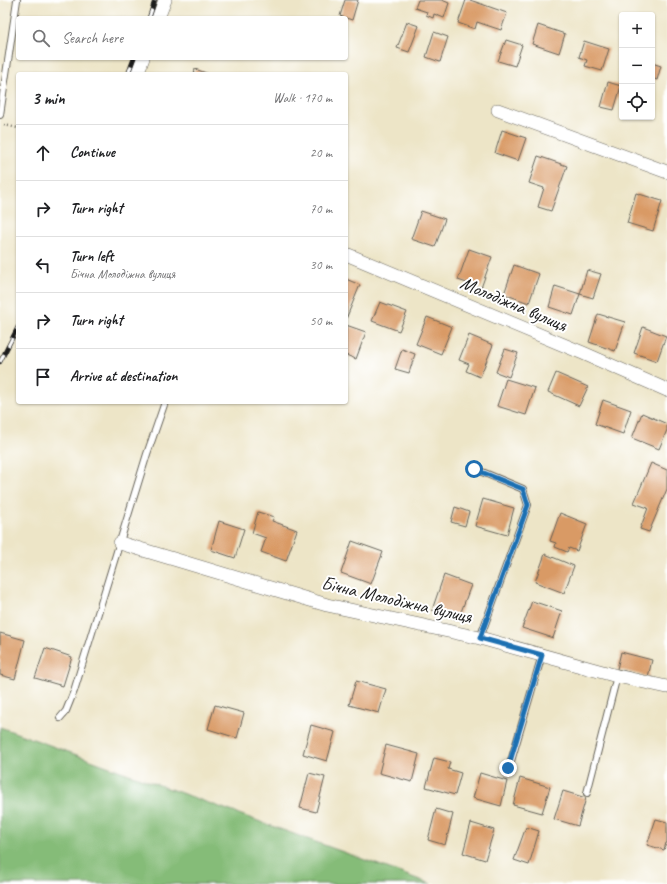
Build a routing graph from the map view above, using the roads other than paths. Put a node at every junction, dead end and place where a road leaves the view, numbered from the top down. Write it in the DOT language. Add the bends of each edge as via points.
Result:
graph roads {
  1 [pos="17,0"];
  2 [pos="165,0"];
  3 [pos="159,16"];
  4 [pos="142,60"];
  5 [pos="138,72"];
  6 [pos="498,110"];
  7 [pos="0,114"];
  8 [pos="667,172"];
  9 [pos="348,255"];
  10 [pos="667,390"];
  11 [pos="164,404"];
  12 [pos="474,469"];
  13 [pos="120,544"];
  14 [pos="480,638"];
  15 [pos="542,655"];
  16 [pos="618,676"];
  17 [pos="667,687"];
  18 [pos="60,718"];
  19 [pos="508,768"];
  20 [pos="587,793"];
  1 -- 7 [label="lane"];
  2 -- 3 [label="street"];
  4 -- 5 [label="street"];
  6 -- 8 [label="street"];
  9 -- 10 [label="street, Молодіжна вулиця"];
  11 -- 13 [label="lane"];
  12 -- 14 [label="lane" via="523,489 528,505"];
  13 -- 14 [label="street, Бічна Молодіжна вулиця" via="327,605"];
  13 -- 18 [label="lane" via="74,691 66,711"];
  14 -- 15 [label="street, Бічна Молодіжна вулиця"];
  15 -- 16 [label="street, Бічна Молодіжна вулиця"];
  15 -- 19 [label="lane"];
  16 -- 17 [label="street, Бічна Молодіжна вулиця"];
  16 -- 20 [label="lane"];
}
